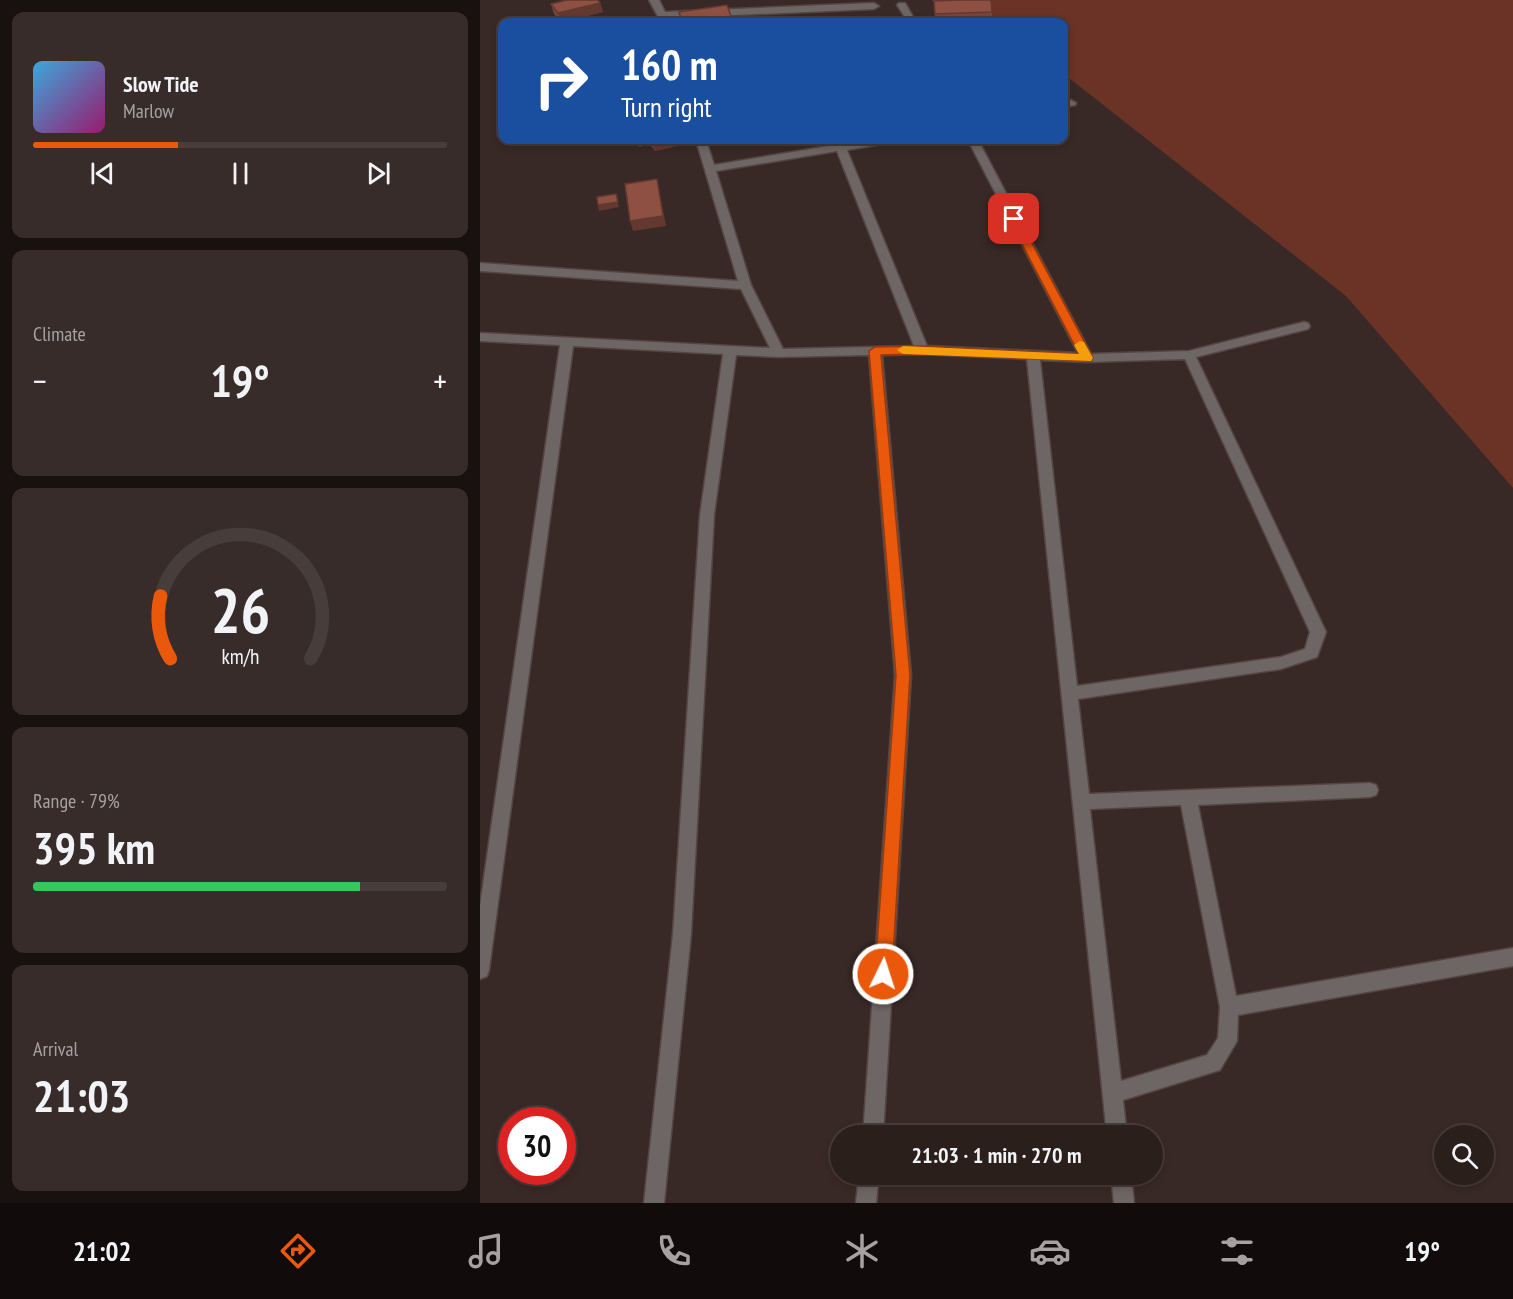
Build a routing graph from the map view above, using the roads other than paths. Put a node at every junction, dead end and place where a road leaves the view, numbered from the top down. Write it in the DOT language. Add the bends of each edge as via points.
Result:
graph roads {
  1 [pos="654,0"];
  2 [pos="903,5"];
  3 [pos="874,6"];
  4 [pos="783,10"];
  5 [pos="663,18"];
  6 [pos="677,18"];
  7 [pos="787,18"];
  8 [pos="910,18"];
  9 [pos="702,144"];
  10 [pos="840,144"];
  11 [pos="975,144"];
  12 [pos="710,169"];
  13 [pos="480,267"];
  14 [pos="745,285"];
  15 [pos="1304,326"];
  16 [pos="480,337"];
  17 [pos="567,342"];
  18 [pos="730,350"];
  19 [pos="922,350"];
  20 [pos="875,351"];
  21 [pos="779,353"];
  22 [pos="1033,355"];
  23 [pos="1189,355"];
  24 [pos="1087,358"];
  25 [pos="1069,694"];
  26 [pos="1370,790"];
  27 [pos="1188,797"];
  28 [pos="1081,802"];
  29 [pos="1513,957"];
  30 [pos="480,970"];
  31 [pos="1229,1007"];
  32 [pos="1112,1093"];
  33 [pos="874,1125"];
  34 [pos="1116,1125"];
  35 [pos="868,1185"];
  36 [pos="1122,1185"];
  37 [pos="654,1203"];
  38 [pos="866,1203"];
  39 [pos="1124,1203"];
  1 -- 5 [label="street"];
  2 -- 8 [label="street"];
  3 -- 4 [label="street"];
  4 -- 6 [label="street"];
  4 -- 7 [label="street"];
  9 -- 12 [label="street"];
  10 -- 12 [label="street"];
  10 -- 19 [label="street"];
  11 -- 24 [label="street"];
  12 -- 14 [label="street"];
  13 -- 14 [label="street"];
  14 -- 21 [label="street"];
  15 -- 23 [label="street"];
  16 -- 17 [label="street"];
  17 -- 18 [label="street"];
  17 -- 30 [label="street"];
  18 -- 21 [label="street"];
  18 -- 37 [label="street" via="707,515 682,934"];
  19 -- 20 [label="street"];
  19 -- 22 [label="street"];
  20 -- 21 [label="street"];
  20 -- 33 [label="street" via="903,675"];
  22 -- 24 [label="street"];
  22 -- 25 [label="street"];
  23 -- 24 [label="street"];
  23 -- 25 [label="street" via="1318,632 1312,653 1281,663"];
  25 -- 28 [label="street"];
  26 -- 27 [label="street"];
  27 -- 28 [label="street"];
  27 -- 31 [label="street"];
  28 -- 32 [label="street"];
  29 -- 31 [label="street"];
  31 -- 32 [label="street" via="1227,1041 1213,1063"];
  32 -- 34 [label="street"];
  35 -- 38 [label="street"];
  36 -- 39 [label="street"];
}
